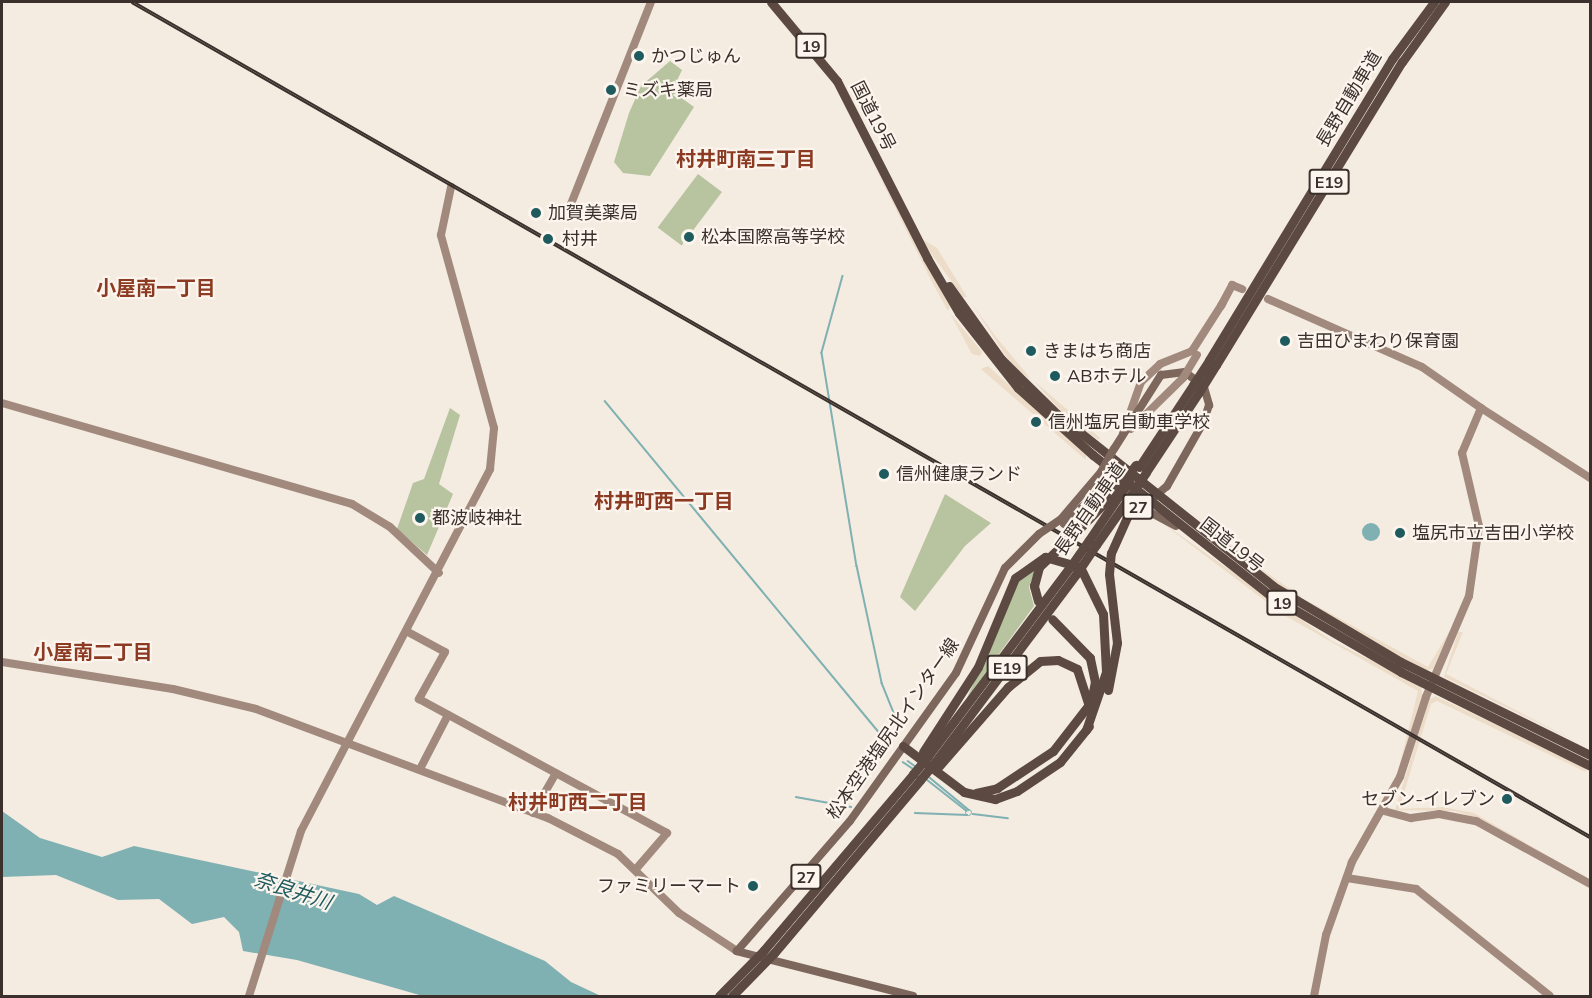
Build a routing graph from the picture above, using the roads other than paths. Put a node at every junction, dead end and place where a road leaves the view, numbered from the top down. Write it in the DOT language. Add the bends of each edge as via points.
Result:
graph roads {
  1 [pos="651,2"];
  2 [pos="771,2"];
  3 [pos="1434,2"];
  4 [pos="1445,2"];
  5 [pos="451,187"];
  6 [pos="569,209"];
  7 [pos="927,258"];
  8 [pos="1242,289"];
  9 [pos="1268,299"];
  10 [pos="1196,351"];
  11 [pos="1213,362"];
  12 [pos="1195,392"];
  13 [pos="2,403"];
  14 [pos="1482,408"];
  15 [pos="1123,433"];
  16 [pos="1191,444"];
  17 [pos="1116,450"];
  18 [pos="1121,467"];
  19 [pos="1143,470"];
  20 [pos="1590,478"];
  21 [pos="1147,499"];
  22 [pos="1161,499"];
  23 [pos="1122,500"];
  24 [pos="1062,521"];
  25 [pos="1218,555"];
  26 [pos="440,573"];
  27 [pos="1038,601"];
  28 [pos="1052,619"];
  29 [pos="408,632"];
  30 [pos="2,662"];
  31 [pos="1432,682"];
  32 [pos="448,715"];
  33 [pos="1083,716"];
  34 [pos="1086,730"];
  35 [pos="349,741"];
  36 [pos="903,746"];
  37 [pos="1590,755"];
  38 [pos="931,759"];
  39 [pos="1590,766"];
  40 [pos="420,769"];
  41 [pos="556,773"];
  42 [pos="917,777"];
  43 [pos="952,784"];
  44 [pos="1384,811"];
  45 [pos="534,813"];
  46 [pos="636,868"];
  47 [pos="1347,878"];
  48 [pos="1590,884"];
  49 [pos="737,951"];
  50 [pos="769,952"];
  51 [pos="249,996"];
  52 [pos="719,996"];
  53 [pos="732,996"];
  54 [pos="913,996"];
  55 [pos="1314,996"];
  56 [pos="1550,996"];
  1 -- 6 [label="street"];
  2 -- 7 [label="highway, 国道19号 / 19" via="837,81"];
  3 -- 11 [label="highway, 長野自動車道 / E19" via="1392,59"];
  4 -- 11 [label="highway, 長野自動車道 / E19" via="1402,62"];
  5 -- 26 [label="street" via="441,235 494,445 480,496"];
  7 -- 18 [label="highway, 国道19号 / 19" via="1001,359"];
  7 -- 21 [label="highway, 国道19号 / 19" via="1009,380"];
  8 -- 10 [label="street" via="1232,285"];
  9 -- 14 [label="street" via="1422,367"];
  10 -- 15 [label="street" via="1166,361 1137,388"];
  10 -- 17 [label="street, bridge" via="1183,378 1136,423"];
  11 -- 12 [label="highway, 長野自動車道 / E19, bridge"];
  12 -- 19 [label="highway, 長野自動車道 / E19"];
  12 -- 19 [label="highway, 長野自動車道 / E19"];
  13 -- 26 [label="street" via="352,504 390,527"];
  14 -- 20 [label="street"];
  14 -- 31 [label="street" via="1461,453 1479,526 1473,579"];
  15 -- 16 [label="main road, 松本空港塩尻北インター線 / 27" via="1153,382 1180,371 1198,380 1209,399"];
  15 -- 17 [label="main road, 松本空港塩尻北インター線 / 27"];
  16 -- 18 [label="main road, 27" via="1161,485 1149,484"];
  16 -- 22 [label="main road, 27"];
  17 -- 24 [label="main road, 松本空港塩尻北インター線 / 27, bridge" via="1095,484"];
  18 -- 22 [label="highway, 国道19号 / 19"];
  19 -- 23 [label="highway, bridge"];
  19 -- 23 [label="highway, 長野自動車道 / E19, bridge"];
  21 -- 22 [label="main road, 27"];
  21 -- 25 [label="highway, 国道19号 / 19"];
  22 -- 31 [label="highway, 国道19号 / 19" via="1307,609"];
  23 -- 27 [label="highway, bridge" via="1079,528 1040,567 1034,586"];
  23 -- 34 [label="highway, bridge" via="1109,574 1116,658 1108,691"];
  23 -- 38 [label="highway, 長野自動車道 / E19, bridge"];
  24 -- 25 [label="main road, 27" via="1101,490 1110,489"];
  24 -- 36 [label="main road, 松本空港塩尻北インター線 / 27, bridge" via="1028,543 1001,576 956,674"];
  25 -- 31 [label="highway, 国道19号 / 19" via="1325,631"];
  26 -- 29 [label="street"];
  28 -- 33 [label="highway" via="1080,644 1092,664 1095,688"];
  29 -- 32 [label="street" via="445,652 419,699"];
  29 -- 35 [label="street"];
  30 -- 35 [label="street" via="173,689 256,709"];
  31 -- 37 [label="highway, 国道19号 / 19"];
  31 -- 39 [label="highway, 国道19号 / 19"];
  31 -- 44 [label="street" via="1409,757"];
  32 -- 40 [label="street"];
  32 -- 41 [label="street"];
  33 -- 38 [label="highway" via="1089,695 1081,674 1063,661 1041,661"];
  33 -- 43 [label="highway" via="1058,746 997,788 978,793"];
  34 -- 38 [label="highway" via="1106,672 1103,614 1080,567 1045,557 1015,578 978,667"];
  34 -- 43 [label="highway" via="1060,762 1006,797 976,797"];
  35 -- 40 [label="street"];
  35 -- 51 [label="street" via="302,831"];
  36 -- 43 [label="highway"];
  36 -- 49 [label="main road, 松本空港塩尻北インター線 / 27" via="821,861"];
  38 -- 42 [label="highway"];
  38 -- 42 [label="highway, 長野自動車道 / E19, bridge"];
  40 -- 45 [label="street"];
  41 -- 45 [label="street"];
  41 -- 46 [label="street" via="668,833"];
  42 -- 50 [label="highway, 長野自動車道 / E19" via="872,825"];
  42 -- 50 [label="highway, 長野自動車道 / E19" via="855,861"];
  44 -- 47 [label="street"];
  44 -- 48 [label="street" via="1411,819 1438,814 1476,821"];
  45 -- 46 [label="street" via="598,841"];
  46 -- 49 [label="street" via="679,913"];
  47 -- 55 [label="street" via="1326,935"];
  47 -- 56 [label="street" via="1416,889"];
  49 -- 54 [label="main road"];
  50 -- 52 [label="highway, 長野自動車道 / E19, bridge"];
  50 -- 53 [label="highway, 長野自動車道 / E19, bridge"];
}
